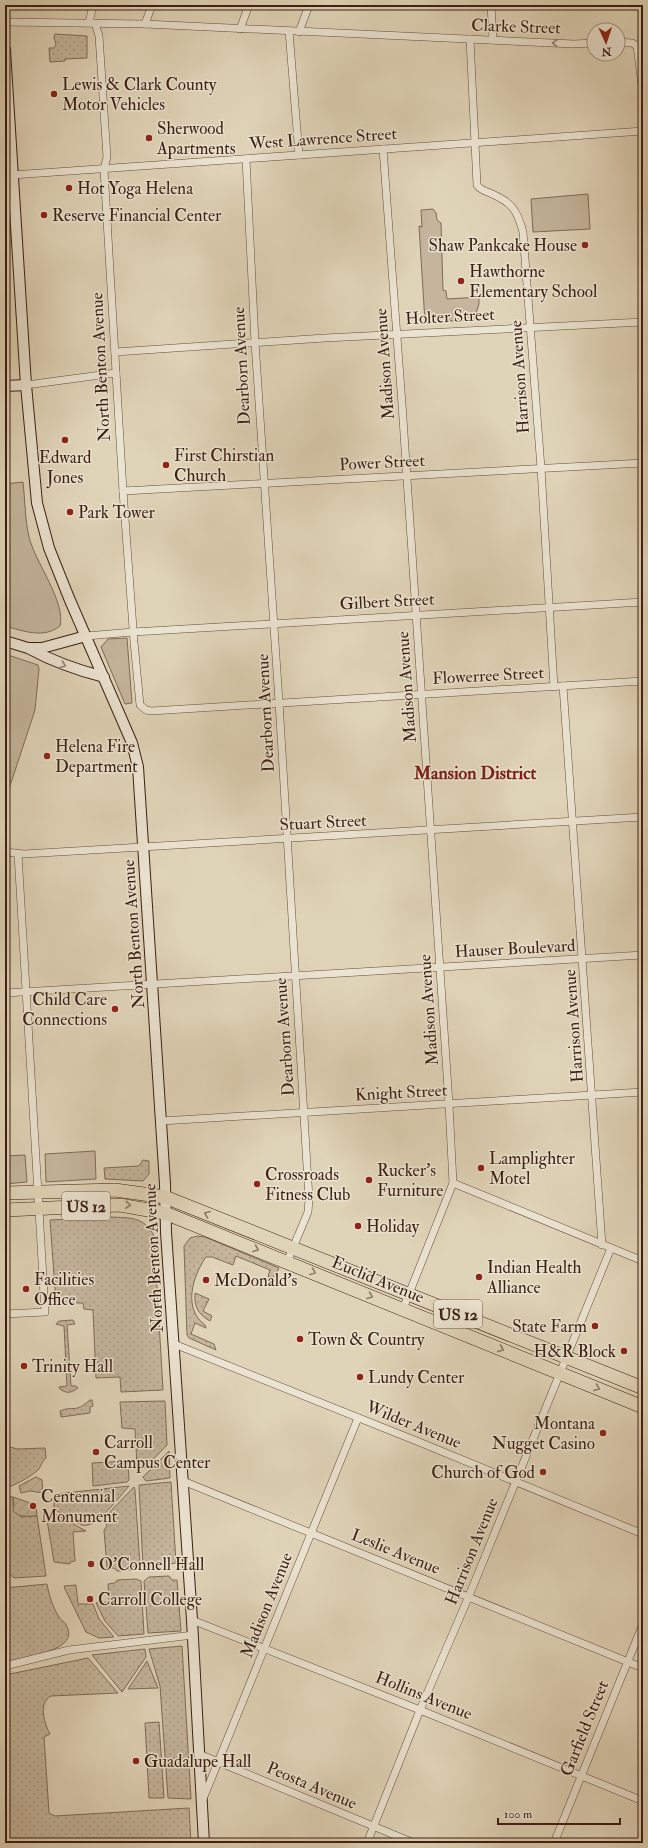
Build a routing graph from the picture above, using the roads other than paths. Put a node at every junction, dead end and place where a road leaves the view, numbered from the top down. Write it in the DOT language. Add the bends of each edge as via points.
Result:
graph roads {
  1 [pos="93,5"];
  2 [pos="152,5"];
  3 [pos="249,5"];
  4 [pos="309,5"];
  5 [pos="491,5"];
  6 [pos="5,22"];
  7 [pos="92,23"];
  8 [pos="145,24"];
  9 [pos="240,29"];
  10 [pos="289,31"];
  11 [pos="299,32"];
  12 [pos="470,39"];
  13 [pos="493,40"];
  14 [pos="586,43"];
  15 [pos="626,43"];
  16 [pos="5,50"];
  17 [pos="640,54"];
  18 [pos="6,86"];
  19 [pos="643,93"];
  20 [pos="643,132"];
  21 [pos="475,143"];
  22 [pos="383,150"];
  23 [pos="299,155"];
  24 [pos="246,159"];
  25 [pos="104,169"];
  26 [pos="8,176"];
  27 [pos="643,322"];
  28 [pos="530,327"];
  29 [pos="397,334"];
  30 [pos="255,342"];
  31 [pos="115,352"];
  32 [pos="116,373"];
  33 [pos="26,385"];
  34 [pos="5,386"];
  35 [pos="643,464"];
  36 [pos="541,468"];
  37 [pos="407,476"];
  38 [pos="264,483"];
  39 [pos="123,491"];
  40 [pos="643,602"];
  41 [pos="549,607"];
  42 [pos="416,615"];
  43 [pos="274,623"];
  44 [pos="133,632"];
  45 [pos="86,636"];
  46 [pos="5,641"];
  47 [pos="28,648"];
  48 [pos="104,677"];
  49 [pos="643,681"];
  50 [pos="554,686"];
  51 [pos="564,686"];
  52 [pos="422,694"];
  53 [pos="280,702"];
  54 [pos="143,708"];
  55 [pos="643,817"];
  56 [pos="572,822"];
  57 [pos="430,830"];
  58 [pos="287,839"];
  59 [pos="144,846"];
  60 [pos="5,852"];
  61 [pos="18,854"];
  62 [pos="643,955"];
  63 [pos="583,959"];
  64 [pos="439,968"];
  65 [pos="295,976"];
  66 [pos="152,985"];
  67 [pos="26,992"];
  68 [pos="5,993"];
  69 [pos="643,1092"];
  70 [pos="593,1095"];
  71 [pos="449,1104"];
  72 [pos="304,1112"];
  73 [pos="161,1122"];
  74 [pos="453,1183"];
  75 [pos="37,1191"];
  76 [pos="5,1193"];
  77 [pos="165,1197"];
  78 [pos="39,1208"];
  79 [pos="5,1210"];
  80 [pos="165,1213"];
  81 [pos="602,1244"];
  82 [pos="294,1248"];
  83 [pos="611,1248"];
  84 [pos="643,1261"];
  85 [pos="287,1262"];
  86 [pos="409,1294"];
  87 [pos="403,1309"];
  88 [pos="5,1314"];
  89 [pos="174,1344"];
  90 [pos="567,1358"];
  91 [pos="560,1373"];
  92 [pos="643,1388"];
  93 [pos="643,1407"];
  94 [pos="358,1418"];
  95 [pos="183,1481"];
  96 [pos="516,1482"];
  97 [pos="312,1533"];
  98 [pos="643,1534"];
  99 [pos="469,1596"];
  100 [pos="192,1620"];
  101 [pos="643,1624"];
  102 [pos="193,1635"];
  103 [pos="265,1647"];
  104 [pos="628,1661"];
  105 [pos="5,1666"];
  106 [pos="643,1668"];
  107 [pos="420,1710"];
  108 [pos="199,1754"];
  109 [pos="219,1762"];
  110 [pos="581,1776"];
  111 [pos="643,1801"];
  112 [pos="202,1803"];
  113 [pos="374,1827"];
  114 [pos="204,1843"];
  115 [pos="368,1843"];
  116 [pos="414,1843"];
  117 [pos="554,1843"];
  1 -- 7 [label="street, North Benton Avenue"];
  2 -- 8 [label="street"];
  3 -- 9 [label="street"];
  4 -- 11 [label="street"];
  5 -- 13 [label="street"];
  6 -- 7 [label="street, Clarke Street"];
  7 -- 8 [label="street, Clarke Street"];
  7 -- 25 [label="street, North Benton Avenue" via="99,36 107,157"];
  8 -- 9 [label="street, Clarke Street"];
  9 -- 10 [label="street, Clarke Street"];
  10 -- 11 [label="street, Clarke Street"];
  10 -- 23 [label="street"];
  11 -- 12 [label="street, Clarke Street"];
  12 -- 13 [label="street, Clarke Street"];
  12 -- 21 [label="street, Harrison Avenue"];
  14 -- 13 [label="street, Clarke Street, one-way"];
  15 -- 17 [label="street" via="636,46"];
  16 -- 18 [label="main road, North Benton Avenue"];
  17 -- 19 [label="street"];
  18 -- 26 [label="main road, North Benton Avenue"];
  20 -- 21 [label="street, West Lawrence Street"];
  21 -- 22 [label="street, West Lawrence Street"];
  21 -- 28 [label="street, Harrison Avenue" via="477,185 480,189 506,200 516,214 523,232"];
  22 -- 23 [label="street, West Lawrence Street"];
  22 -- 29 [label="street, Madison Avenue"];
  23 -- 24 [label="street, West Lawrence Street"];
  24 -- 25 [label="street, West Lawrence Street"];
  24 -- 30 [label="street, Dearborn Avenue"];
  25 -- 26 [label="street, West Lawrence Street"];
  25 -- 31 [label="street, North Benton Avenue"];
  26 -- 33 [label="main road, North Benton Avenue"];
  27 -- 28 [label="street, Holter Street"];
  28 -- 29 [label="street, Holter Street"];
  28 -- 36 [label="street, Harrison Avenue"];
  29 -- 30 [label="street, Holter Street"];
  29 -- 37 [label="street, Madison Avenue"];
  30 -- 31 [label="street, Holter Street"];
  30 -- 38 [label="street, Dearborn Avenue"];
  31 -- 32 [label="street, North Benton Avenue"];
  32 -- 33 [label="street"];
  32 -- 39 [label="street, North Benton Avenue"];
  33 -- 34 [label="main road"];
  33 -- 45 [label="main road, North Benton Avenue" via="37,504 49,548"];
  35 -- 36 [label="street, Power Street"];
  36 -- 37 [label="street, Power Street"];
  36 -- 41 [label="street, Harrison Avenue"];
  37 -- 38 [label="street, Power Street"];
  37 -- 42 [label="street, Madison Avenue"];
  38 -- 39 [label="street, Power Street"];
  38 -- 43 [label="street, Dearborn Avenue"];
  39 -- 44 [label="street, North Benton Avenue"];
  40 -- 41 [label="street, Gilbert Street"];
  41 -- 42 [label="street, Gilbert Street"];
  41 -- 50 [label="street, Harrison Avenue"];
  42 -- 43 [label="street, Gilbert Street"];
  42 -- 52 [label="street, Madison Avenue"];
  43 -- 44 [label="street, Gilbert Street"];
  43 -- 53 [label="street, Dearborn Avenue"];
  44 -- 45 [label="street, Gilbert Street"];
  44 -- 54 [label="street, North Benton Avenue" via="139,700"];
  45 -- 47 [label="main road" via="48,647"];
  45 -- 48 [label="main road, North Benton Avenue"];
  46 -- 47 [label="main road"];
  47 -- 48 [label="main road, one-way" via="72,669"];
  48 -- 59 [label="main road, North Benton Avenue" via="136,754"];
  49 -- 51 [label="street, Flowerree Street"];
  50 -- 51 [label="street, Flowerree Street"];
  50 -- 52 [label="street, Flowerree Street"];
  51 -- 56 [label="street, Harrison Avenue"];
  52 -- 53 [label="street, Flowerree Street"];
  52 -- 57 [label="street, Madison Avenue"];
  53 -- 54 [label="street, Flowerree Street" via="151,710"];
  53 -- 58 [label="street, Dearborn Avenue"];
  55 -- 56 [label="street, Stuart Street"];
  56 -- 57 [label="street, Stuart Street"];
  56 -- 63 [label="street, Harrison Avenue"];
  57 -- 58 [label="street, Stuart Street"];
  57 -- 64 [label="street, Madison Avenue"];
  58 -- 59 [label="street, Stuart Street"];
  58 -- 65 [label="street, Dearborn Avenue"];
  59 -- 61 [label="street, Stuart Street"];
  59 -- 66 [label="main road, North Benton Avenue"];
  60 -- 61 [label="street, Stuart Street"];
  61 -- 67 [label="street"];
  62 -- 63 [label="street, Hauser Boulevard"];
  63 -- 64 [label="street, Hauser Boulevard"];
  63 -- 70 [label="street, Harrison Avenue"];
  64 -- 65 [label="street, Hauser Boulevard"];
  64 -- 71 [label="street, Madison Avenue"];
  65 -- 66 [label="street, Hauser Boulevard"];
  65 -- 72 [label="street, Dearborn Avenue"];
  66 -- 67 [label="street, Hauser Boulevard"];
  66 -- 73 [label="main road, North Benton Avenue"];
  67 -- 68 [label="street, Hauser Boulevard"];
  67 -- 75 [label="street"];
  69 -- 70 [label="street, Knight Street"];
  70 -- 71 [label="street, Knight Street"];
  70 -- 81 [label="street, Harrison Avenue"];
  71 -- 72 [label="street, Knight Street"];
  71 -- 74 [label="street, Madison Avenue"];
  72 -- 73 [label="street, Knight Street"];
  72 -- 82 [label="street, Dearborn Avenue" via="309,1199 308,1212"];
  73 -- 77 [label="main road, North Benton Avenue"];
  74 -- 81 [label="street"];
  74 -- 86 [label="street, Madison Avenue"];
  75 -- 76 [label="highway, US 12"];
  75 -- 77 [label="highway, US 12" via="115,1190"];
  75 -- 78 [label="street"];
  77 -- 80 [label="main road, North Benton Avenue"];
  82 -- 77 [label="highway, Euclid Avenue / US 12, one-way"];
  78 -- 79 [label="highway, US 12"];
  78 -- 80 [label="highway, US 12, one-way" via="120,1205"];
  78 -- 88 [label="street" via="45,1312"];
  80 -- 85 [label="highway, Euclid Avenue / US 12, one-way"];
  80 -- 89 [label="main road, North Benton Avenue"];
  81 -- 83 [label="street"];
  82 -- 85 [label="street, Dearborn Avenue"];
  82 -- 86 [label="highway, Euclid Avenue / US 12"];
  83 -- 84 [label="street"];
  83 -- 90 [label="street, Harrison Avenue"];
  85 -- 87 [label="highway, Euclid Avenue / US 12, one-way"];
  86 -- 87 [label="street, Madison Avenue"];
  86 -- 90 [label="highway, Euclid Avenue / US 12"];
  87 -- 91 [label="highway, Euclid Avenue / US 12, one-way"];
  89 -- 94 [label="street, Wilder Avenue"];
  89 -- 95 [label="main road, North Benton Avenue"];
  90 -- 91 [label="street, Harrison Avenue"];
  90 -- 92 [label="highway, Euclid Avenue / US 12"];
  91 -- 93 [label="highway, Euclid Avenue / US 12, one-way"];
  91 -- 96 [label="street, Harrison Avenue"];
  94 -- 96 [label="street, Wilder Avenue"];
  94 -- 97 [label="street, Madison Avenue"];
  95 -- 97 [label="street, Leslie Avenue"];
  95 -- 100 [label="main road, North Benton Avenue"];
  96 -- 98 [label="street, Wilder Avenue"];
  96 -- 99 [label="street, Harrison Avenue"];
  97 -- 99 [label="street, Leslie Avenue"];
  97 -- 103 [label="street, Madison Avenue"];
  99 -- 104 [label="street, Leslie Avenue"];
  99 -- 107 [label="street, Harrison Avenue"];
  100 -- 102 [label="main road, North Benton Avenue"];
  100 -- 103 [label="street, Hollins Avenue"];
  101 -- 104 [label="street, Garfield Street"];
  102 -- 105 [label="street" via="69,1650"];
  102 -- 108 [label="main road, North Benton Avenue"];
  103 -- 107 [label="street, Hollins Avenue"];
  103 -- 109 [label="street, Madison Avenue"];
  104 -- 106 [label="street, Leslie Avenue"];
  104 -- 110 [label="street, Garfield Street"];
  107 -- 110 [label="street, Hollins Avenue"];
  107 -- 113 [label="street, Harrison Avenue"];
  108 -- 109 [label="street, Peosta Avenue"];
  108 -- 112 [label="main road, North Benton Avenue"];
  109 -- 112 [label="street, Madison Avenue"];
  109 -- 113 [label="street, Peosta Avenue"];
  110 -- 111 [label="street, Hollins Avenue"];
  110 -- 117 [label="street, Garfield Street"];
  112 -- 114 [label="main road, North Benton Avenue"];
  113 -- 115 [label="street, Harrison Avenue"];
  113 -- 116 [label="street, Peosta Avenue"];
}
